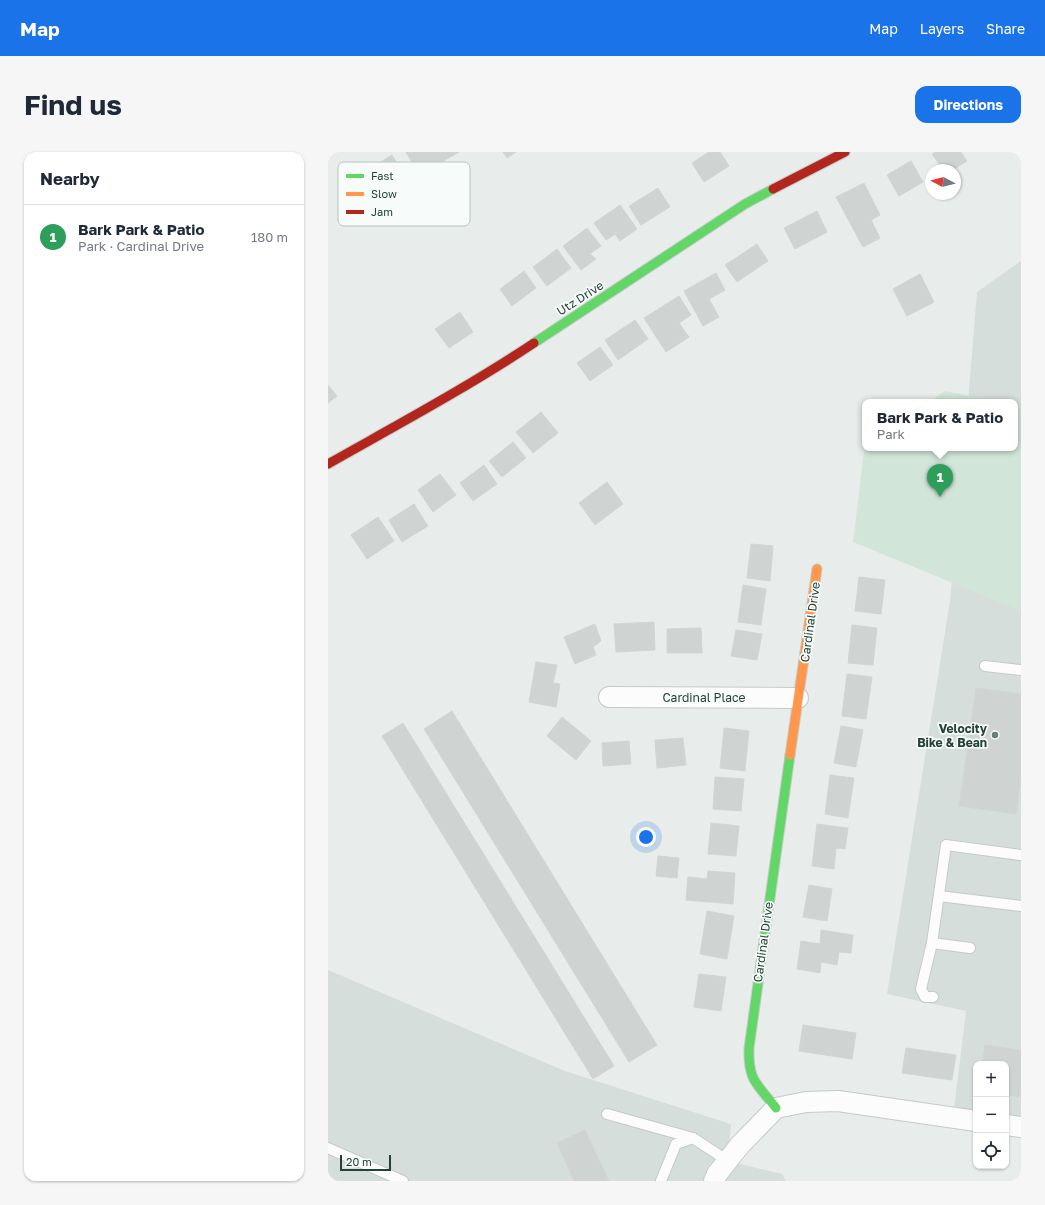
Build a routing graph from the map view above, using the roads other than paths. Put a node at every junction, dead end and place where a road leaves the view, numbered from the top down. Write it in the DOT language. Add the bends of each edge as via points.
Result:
graph roads {
  1 [pos="845,152"];
  2 [pos="328,464"];
  3 [pos="817,569"];
  4 [pos="984,666"];
  5 [pos="1021,670"];
  6 [pos="609,697"];
  7 [pos="798,698"];
  8 [pos="1021,855"];
  9 [pos="939,896"];
  10 [pos="1021,906"];
  11 [pos="932,943"];
  12 [pos="970,948"];
  13 [pos="932,997"];
  14 [pos="776,1108"];
  15 [pos="607,1114"];
  16 [pos="973,1120"];
  17 [pos="1009,1125"];
  18 [pos="1021,1127"];
  19 [pos="694,1138"];
  20 [pos="328,1148"];
  21 [pos="728,1161"];
  22 [pos="403,1181"];
  23 [pos="661,1181"];
  24 [pos="714,1181"];
  1 -- 2 [label="street, Utz Drive" via="745,204 501,365"];
  3 -- 7 [label="street, Cardinal Drive"];
  4 -- 5 [label="lane"];
  6 -- 7 [label="street, Cardinal Place"];
  7 -- 14 [label="street, Cardinal Drive" via="748,1059 755,1083"];
  8 -- 9 [label="lane" via="946,845"];
  9 -- 10 [label="lane"];
  9 -- 11 [label="lane"];
  11 -- 12 [label="lane"];
  11 -- 13 [label="lane" via="921,989 925,997"];
  14 -- 16 [label="street" via="806,1102 838,1101"];
  14 -- 21 [label="street"];
  15 -- 19 [label="lane"];
  17 -- 18 [label="street"];
  19 -- 21 [label="lane"];
  19 -- 23 [label="lane" via="676,1144"];
  20 -- 22 [label="lane"];
  21 -- 24 [label="street"];
}
